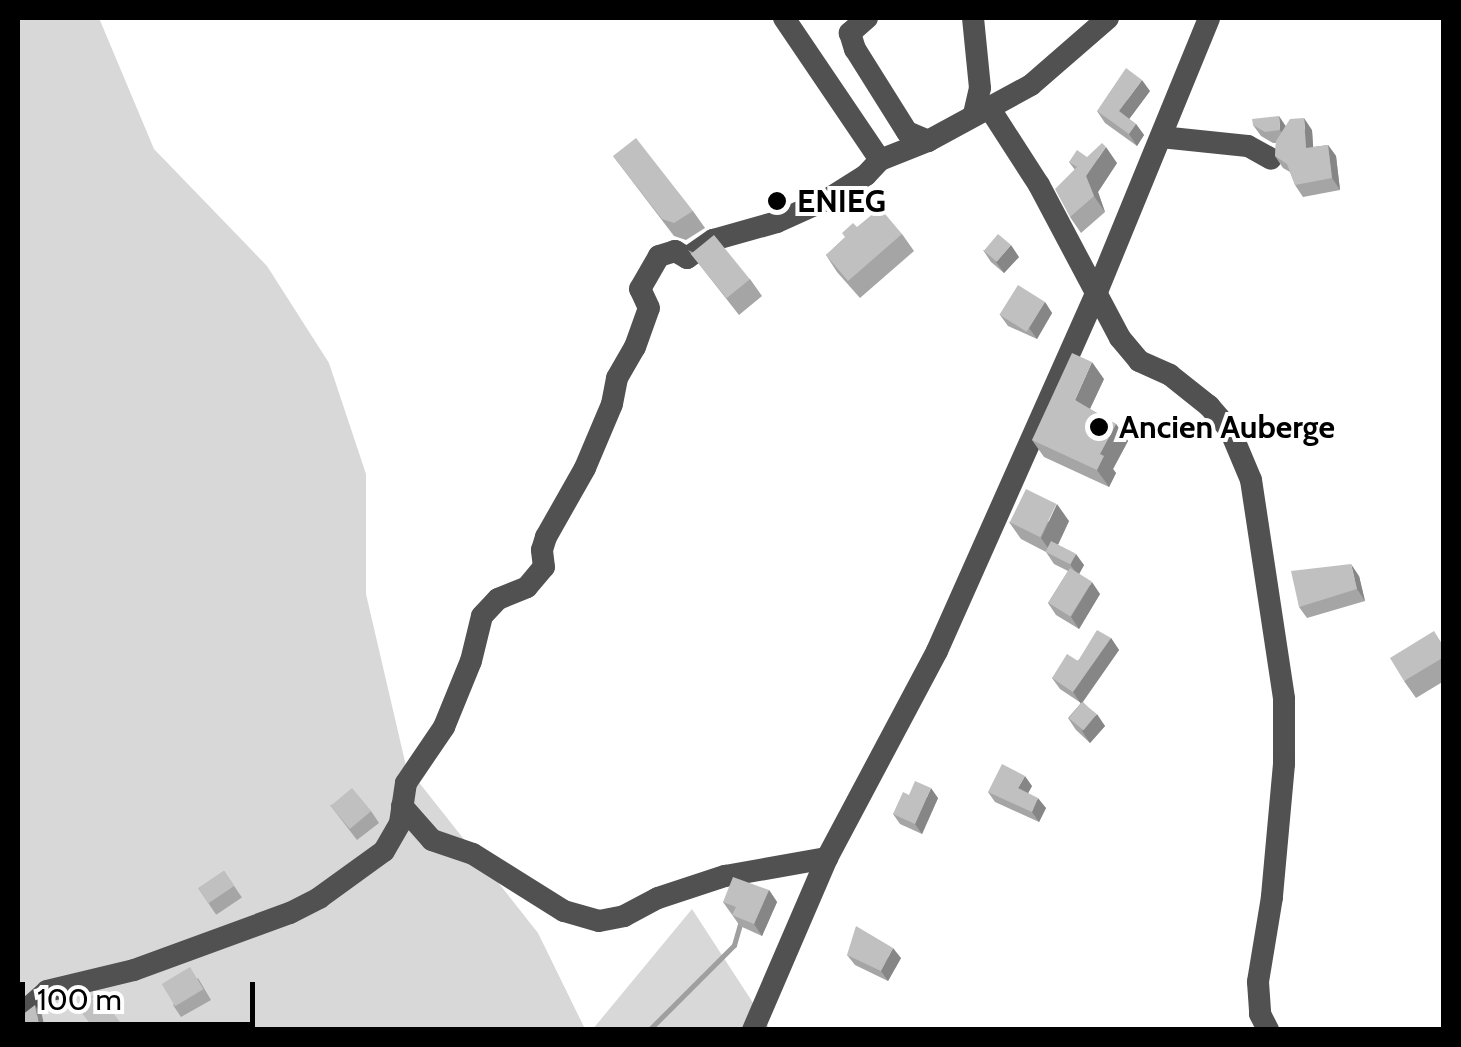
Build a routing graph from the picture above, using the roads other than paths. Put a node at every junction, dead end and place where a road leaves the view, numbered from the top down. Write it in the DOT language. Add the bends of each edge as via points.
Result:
graph roads {
  1 [pos="784,18"];
  2 [pos="867,18"];
  3 [pos="972,18"];
  4 [pos="1108,18"];
  5 [pos="1209,18"];
  6 [pos="982,112"];
  7 [pos="1161,137"];
  8 [pos="928,141"];
  9 [pos="1271,159"];
  10 [pos="880,160"];
  11 [pos="1096,294"];
  12 [pos="402,806"];
  13 [pos="827,858"];
  14 [pos="772,994"];
  15 [pos="25,1011"];
  16 [pos="754,1030"];
  17 [pos="772,1030"];
  18 [pos="1268,1030"];
  1 -- 10 [label="street"];
  2 -- 8 [label="street" via="850,33 855,50 906,132"];
  3 -- 6 [label="street"];
  4 -- 6 [label="street" via="1030,85"];
  5 -- 7 [label="street"];
  6 -- 8 [label="street"];
  6 -- 11 [label="street" via="1032,174"];
  7 -- 9 [label="street" via="1248,146"];
  7 -- 11 [label="street"];
  8 -- 10 [label="street"];
  10 -- 12 [label="street" via="828,199 714,240 687,258 666,252 652,265 640,289 649,308 636,347 617,378 585,468 546,537 544,567 527,587 482,616 444,727 406,783"];
  11 -- 13 [label="street" via="937,651"];
  11 -- 18 [label="street" via="1139,361 1190,389 1230,430 1251,480 1284,698 1272,897 1258,982"];
  12 -- 13 [label="street" via="432,840 481,858 564,911 598,922 726,876"];
  12 -- 15 [label="street" via="384,851 320,898 178,955 47,991"];
  13 -- 14 [label="street"];
  14 -- 16 [label="street"];
  14 -- 17 [label="street"];
}
